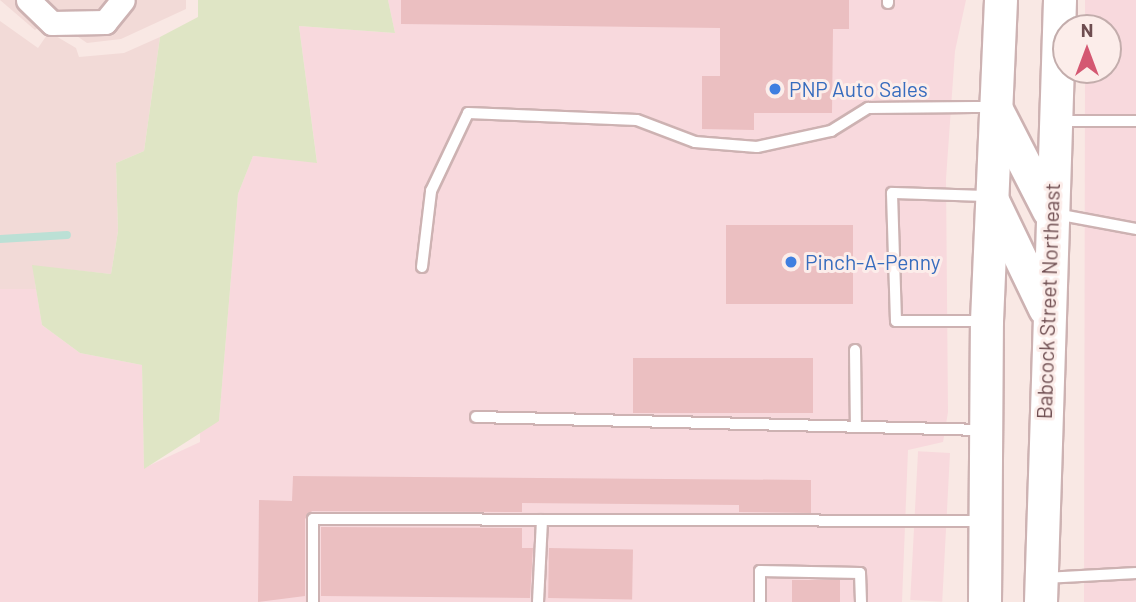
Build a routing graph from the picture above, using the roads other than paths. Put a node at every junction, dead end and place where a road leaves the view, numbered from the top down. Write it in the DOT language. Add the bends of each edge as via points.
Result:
graph roads {
  1 [pos="28,0"];
  2 [pos="123,0"];
  3 [pos="1001,0"];
  4 [pos="1060,0"];
  5 [pos="995,107"];
  6 [pos="1055,121"];
  7 [pos="1136,121"];
  8 [pos="991,196"];
  9 [pos="1050,213"];
  10 [pos="1136,229"];
  11 [pos="422,267"];
  12 [pos="1048,313"];
  13 [pos="987,321"];
  14 [pos="855,351"];
  15 [pos="476,417"];
  16 [pos="856,427"];
  17 [pos="986,430"];
  18 [pos="542,520"];
  19 [pos="986,522"];
  20 [pos="1136,573"];
  21 [pos="1041,590"];
  22 [pos="313,602"];
  23 [pos="538,602"];
  24 [pos="760,602"];
  25 [pos="861,602"];
  26 [pos="985,602"];
  1 -- 2 [label="street" via="52,23 105,22"];
  3 -- 5 [label="main road"];
  4 -- 6 [label="main road, Babcock Street Northeast"];
  5 -- 8 [label="main road"];
  5 -- 9 [label="main road"];
  5 -- 11 [label="lane" via="868,108 831,131 757,147 695,142 637,120 468,113 431,191"];
  6 -- 7 [label="lane"];
  6 -- 9 [label="main road, Babcock Street Northeast"];
  8 -- 12 [label="main road"];
  8 -- 13 [label="main road"];
  8 -- 13 [label="lane" via="892,193 896,321"];
  9 -- 10 [label="lane"];
  9 -- 12 [label="main road, Babcock Street Northeast"];
  12 -- 21 [label="main road, Babcock Street Northeast"];
  13 -- 17 [label="main road"];
  14 -- 16 [label="lane"];
  15 -- 16 [label="lane"];
  16 -- 17 [label="lane"];
  17 -- 19 [label="main road"];
  18 -- 19 [label="lane"];
  18 -- 22 [label="lane" via="313,519"];
  18 -- 23 [label="lane"];
  19 -- 26 [label="main road"];
  20 -- 21 [label="lane"];
  24 -- 25 [label="lane" via="760,571 860,573"];
}
